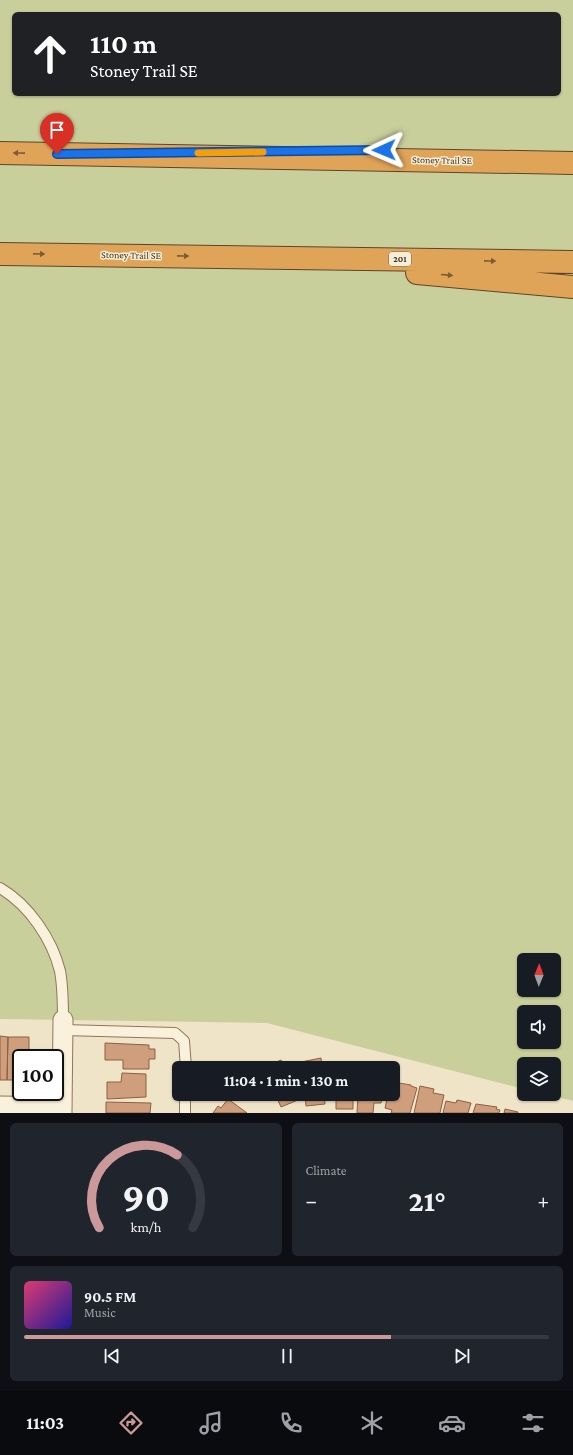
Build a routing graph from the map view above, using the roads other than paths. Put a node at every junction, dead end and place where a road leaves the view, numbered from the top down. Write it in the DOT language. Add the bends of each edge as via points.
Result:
graph roads {
  1 [pos="573,147"];
  2 [pos="0,153"];
  3 [pos="100,155"];
  4 [pos="573,163"];
  5 [pos="0,254"];
  6 [pos="227,256"];
  7 [pos="573,262"];
  8 [pos="573,287"];
  9 [pos="0,888"];
  10 [pos="63,1025"];
  11 [pos="185,1061"];
  12 [pos="185,1101"];
  13 [pos="0,1106"];
  14 [pos="62,1110"];
  15 [pos="185,1113"];
  1 -- 3 [label="highway"];
  3 -- 2 [label="highway, Stoney Trail SE, one-way"];
  3 -- 4 [label="highway, Stoney Trail SE"];
  5 -- 6 [label="highway, Stoney Trail SE / 201, one-way"];
  6 -- 7 [label="highway, Stoney Trail SE / 201, one-way"];
  6 -- 8 [label="highway, one-way"];
  9 -- 10 [label="lane" via="12,896 38,924 51,948 62,982"];
  10 -- 11 [label="lane" via="175,1033 184,1041"];
  10 -- 14 [label="street"];
  12 -- 15 [label="lane"];
  13 -- 14 [label="street"];
}
